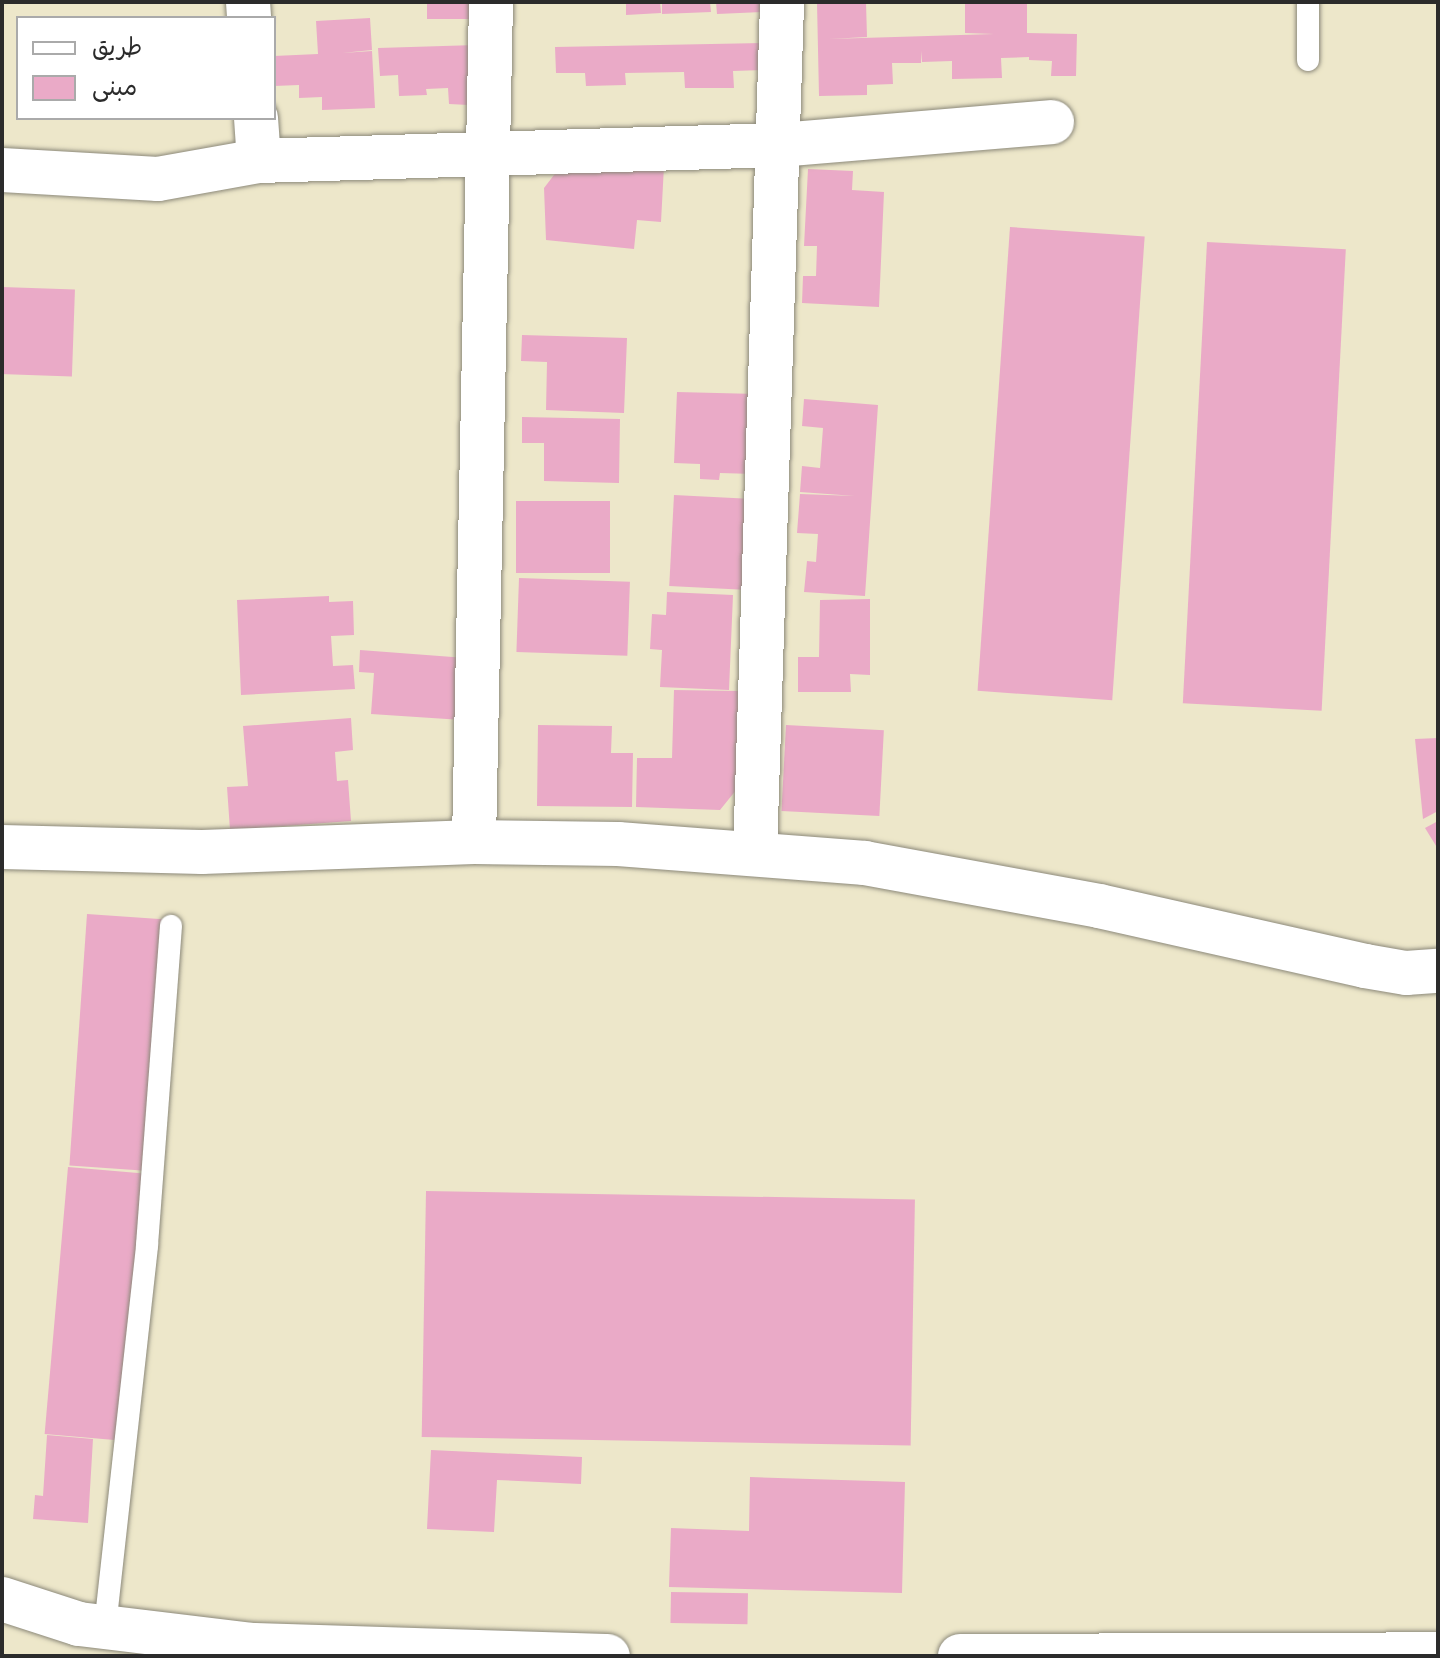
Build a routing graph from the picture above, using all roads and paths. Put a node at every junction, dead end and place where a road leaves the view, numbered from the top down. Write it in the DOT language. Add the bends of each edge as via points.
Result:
graph roads {
  1 [pos="491,2"];
  2 [pos="782,2"];
  3 [pos="1308,2"];
  4 [pos="1308,60"];
  5 [pos="256,120"];
  6 [pos="1052,122"];
  7 [pos="779,145"];
  8 [pos="490,152"];
  9 [pos="259,161"];
  10 [pos="2,170"];
  11 [pos="474,842"];
  12 [pos="2,847"];
  13 [pos="755,854"];
  14 [pos="171,926"];
  15 [pos="1438,971"];
  16 [pos="2,1599"];
  17 [pos="105,1627"];
  18 [pos="1438,1654"];
  19 [pos="608,1656"];
  20 [pos="960,1656"];
  1 -- 8 [label="street"];
  2 -- 7 [label="street"];
  3 -- 4 [label="lane"];
  5 -- 9 [label="street"];
  6 -- 7 [label="street"];
  7 -- 8 [label="street"];
  7 -- 13 [label="street"];
  8 -- 9 [label="street"];
  8 -- 11 [label="street"];
  9 -- 10 [label="street" via="158,179"];
  11 -- 12 [label="street" via="202,852"];
  11 -- 13 [label="street" via="618,844"];
  13 -- 15 [label="street" via="865,863 1099,906 1365,966 1406,973"];
  14 -- 17 [label="lane" via="147,1245"];
  16 -- 17 [label="street"];
  17 -- 19 [label="street" via="253,1645"];
  18 -- 20 [label="street"];
}
